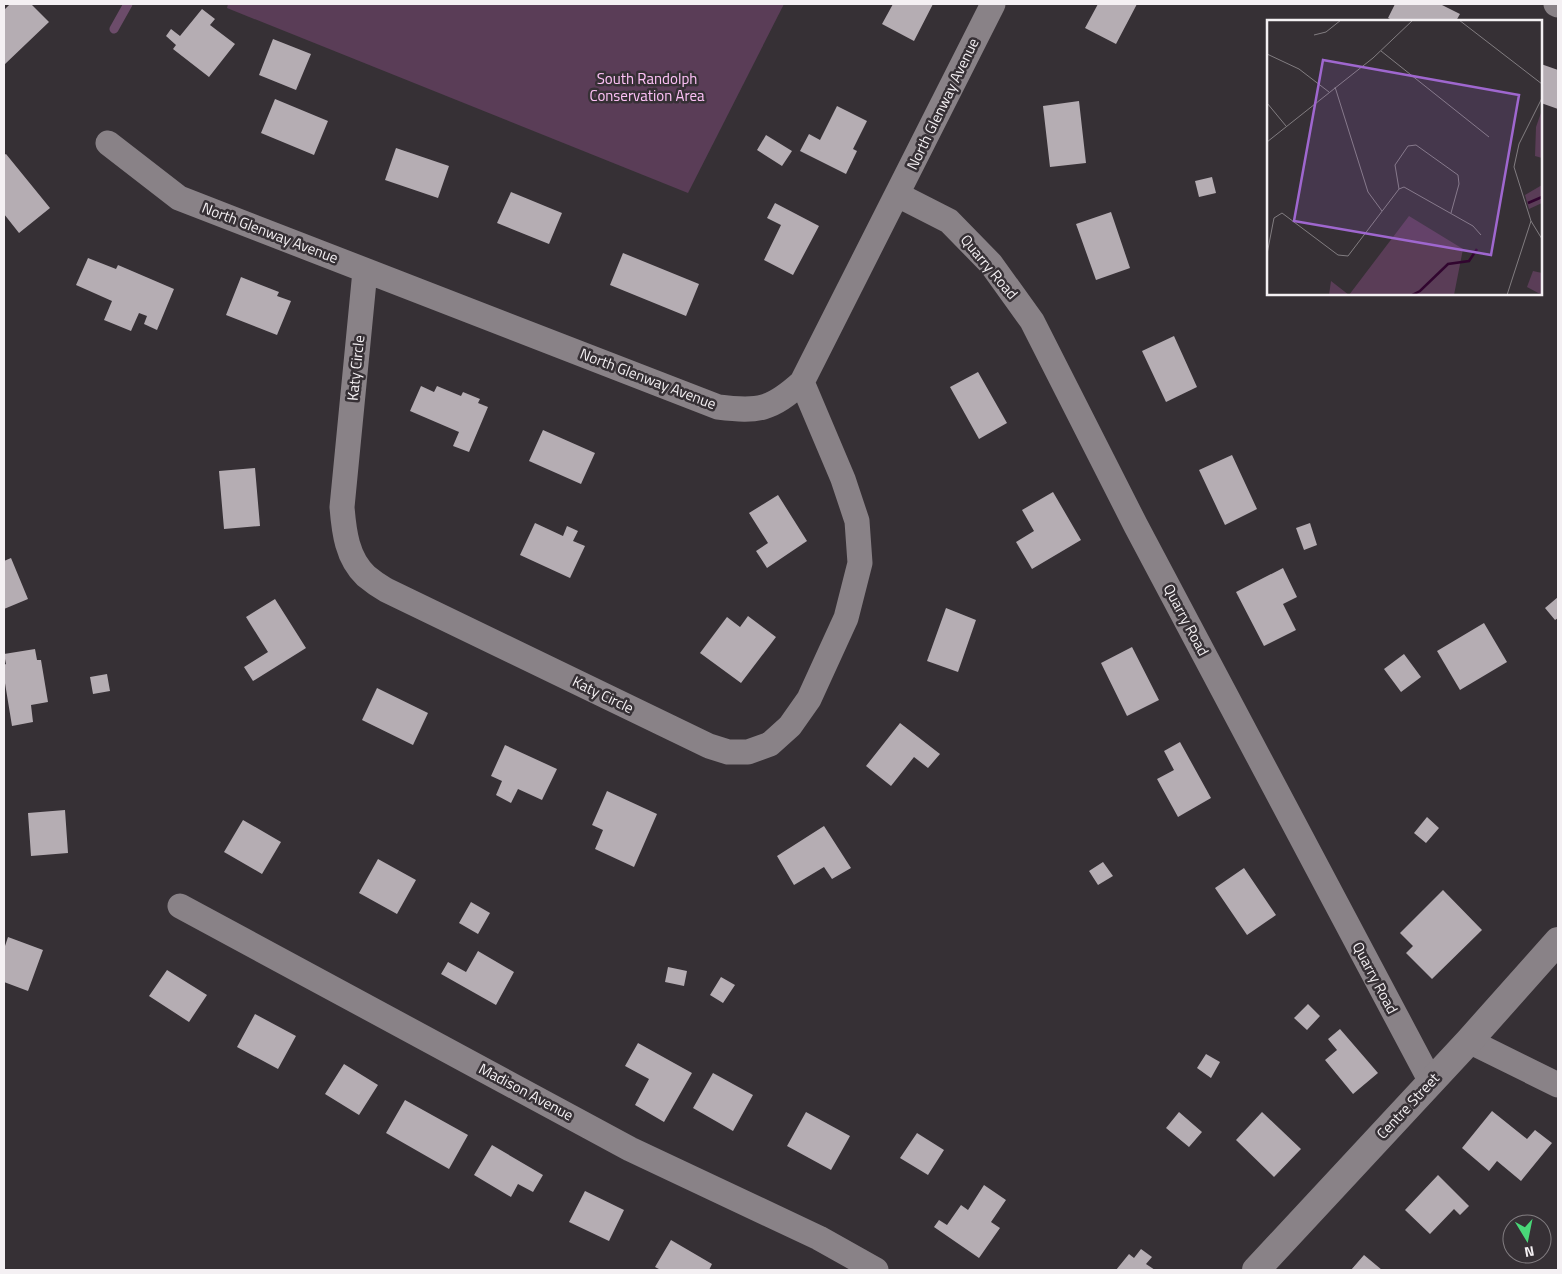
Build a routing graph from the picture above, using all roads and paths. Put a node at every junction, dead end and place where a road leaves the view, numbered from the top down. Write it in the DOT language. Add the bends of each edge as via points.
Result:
graph roads {
  1 [pos="994,4"];
  2 [pos="108,143"];
  3 [pos="898,195"];
  4 [pos="366,271"];
  5 [pos="802,382"];
  6 [pos="180,906"];
  7 [pos="1558,941"];
  8 [pos="1469,1041"];
  9 [pos="1430,1082"];
  10 [pos="1558,1085"];
  11 [pos="876,1270"];
  12 [pos="1256,1270"];
  1 -- 3 [label="street, North Glenway Avenue"];
  2 -- 4 [label="street, North Glenway Avenue" via="179,198"];
  3 -- 5 [label="street, North Glenway Avenue"];
  3 -- 9 [label="street, Quarry Road" via="949,221 990,264 1032,321 1136,526"];
  4 -- 5 [label="street, North Glenway Avenue" via="718,407 764,408 784,398"];
  4 -- 5 [label="street, Katy Circle" via="342,507 344,533 351,555 365,575 404,599 709,746 728,752 748,752 770,744 790,726 809,699 846,618 860,562 857,521 843,478"];
  6 -- 11 [label="street, Madison Avenue" via="630,1149 820,1238"];
  7 -- 8 [label="main road, Centre Street"];
  8 -- 9 [label="main road, Centre Street"];
  8 -- 10 [label="street"];
  9 -- 12 [label="main road, Centre Street"];
}
